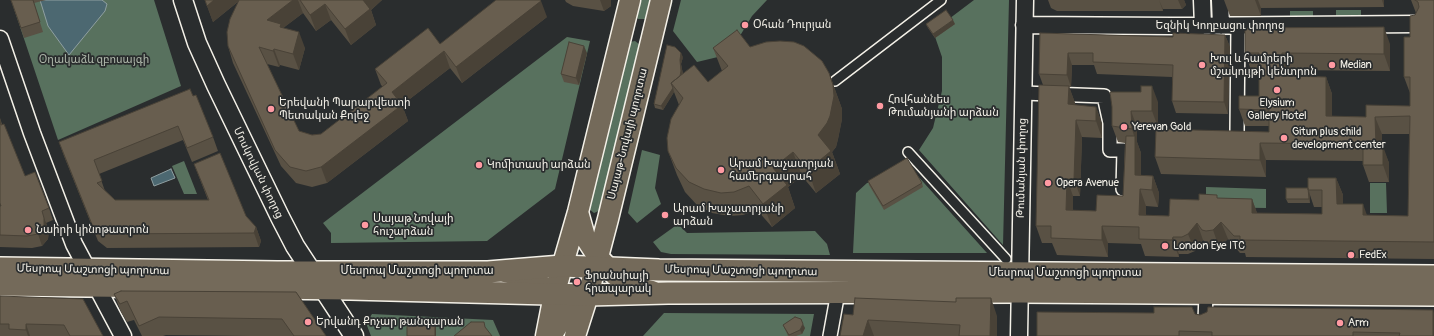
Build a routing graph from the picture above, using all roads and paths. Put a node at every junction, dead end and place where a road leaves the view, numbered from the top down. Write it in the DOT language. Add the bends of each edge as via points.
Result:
graph roads {
  1 [pos="183,0"];
  2 [pos="630,0"];
  3 [pos="661,0"];
  4 [pos="941,0"];
  5 [pos="1025,0"];
  6 [pos="1202,0"];
  7 [pos="1220,0"];
  8 [pos="1416,24"];
  9 [pos="1024,25"];
  10 [pos="1203,26"];
  11 [pos="1221,26"];
  12 [pos="1238,26"];
  13 [pos="0,39"];
  14 [pos="834,81"];
  15 [pos="1023,92"];
  16 [pos="1237,133"];
  17 [pos="908,152"];
  18 [pos="1123,189"];
  19 [pos="578,212"];
  20 [pos="1006,259"];
  21 [pos="562,266"];
  22 [pos="0,268"];
  23 [pos="606,269"];
  24 [pos="500,271"];
  25 [pos="1434,276"];
  26 [pos="93,278"];
  27 [pos="1020,282"];
  28 [pos="316,283"];
  29 [pos="0,285"];
  30 [pos="838,292"];
  31 [pos="668,293"];
  32 [pos="1206,294"];
  33 [pos="554,295"];
  34 [pos="1434,295"];
  35 [pos="588,296"];
  36 [pos="1206,320"];
  37 [pos="564,327"];
  38 [pos="123,336"];
  39 [pos="341,336"];
  40 [pos="354,336"];
  41 [pos="546,336"];
  42 [pos="551,336"];
  43 [pos="575,336"];
  44 [pos="830,336"];
  45 [pos="1019,336"];
  1 -- 28 [label="main road, Մոսկովյան փողոց" via="197,43 250,158"];
  2 -- 19 [label="main road"];
  3 -- 23 [label="main road, Սայաթ-Նովայի պողոտա"];
  4 -- 14 [label="street"];
  5 -- 9 [label="street, Թումանյան փողոց"];
  6 -- 10 [label="street"];
  7 -- 11 [label="street"];
  8 -- 12 [label="street, Եզնիկ Կողբացու փողոց"];
  9 -- 10 [label="street, Եզնիկ Կողբացու փողոց"];
  9 -- 15 [label="street, Թումանյան փողոց"];
  10 -- 11 [label="street, Եզնիկ Կողբացու փողոց"];
  11 -- 12 [label="street, Եզնիկ Կողբացու փողոց"];
  12 -- 16 [label="street"];
  13 -- 26 [label="street" via="74,244"];
  15 -- 18 [label="street" via="1104,96 1110,123 1110,150 1124,150"];
  15 -- 27 [label="street, Թումանյան փողոց"];
  17 -- 20 [label="street"];
  19 -- 21 [label="main road"];
  19 -- 23 [label="main road" via="585,237"];
  21 -- 23 [label="highway, Մեսրոպ Մաշտոցի պողոտա"];
  21 -- 24 [label="highway, Մեսրոպ Մաշտոցի պողոտա"];
  21 -- 33 [label="main road"];
  22 -- 26 [label="highway, Մեսրոպ Մաշտոցի պողոտա"];
  23 -- 27 [label="highway, Մեսրոպ Մաշտոցի պողոտա"];
  23 -- 31 [label="main road" via="642,290"];
  23 -- 35 [label="main road"];
  23 -- 35 [label="main road" via="603,287"];
  24 -- 28 [label="highway, Մեսրոպ Մաշտոցի պողոտա"];
  24 -- 33 [label="main road" via="525,277"];
  25 -- 27 [label="highway, Մեսրոպ Մաշտոցի պողոտա"];
  26 -- 28 [label="highway, Մեսրոպ Մաշտոցի պողոտա"];
  26 -- 29 [label="highway, Մեսրոպ Մաշտոցի պողոտա"];
  26 -- 38 [label="street"];
  27 -- 30 [label="highway, Մեսրոպ Մաշտոցի պողոտա"];
  27 -- 32 [label="highway, Մեսրոպ Մաշտոցի պողոտա"];
  27 -- 45 [label="street, Թումանյան փողոց"];
  28 -- 33 [label="highway, Մեսրոպ Մաշտոցի պողոտա"];
  28 -- 39 [label="main road, Մոսկովյան փողոց"];
  28 -- 40 [label="main road, Մոսկովյան փողոց"];
  30 -- 31 [label="highway, Մեսրոպ Մաշտոցի պողոտա"];
  30 -- 44 [label="street"];
  31 -- 35 [label="highway, Մեսրոպ Մաշտոցի պողոտա"];
  32 -- 34 [label="highway, Մեսրոպ Մաշտոցի պողոտա"];
  32 -- 36 [label="street"];
  33 -- 35 [label="highway, Մեսրոպ Մաշտոցի պողոտա"];
  33 -- 37 [label="main road"];
  33 -- 41 [label="main road"];
  35 -- 37 [label="main road"];
  35 -- 43 [label="main road"];
  37 -- 42 [label="main road"];
}
